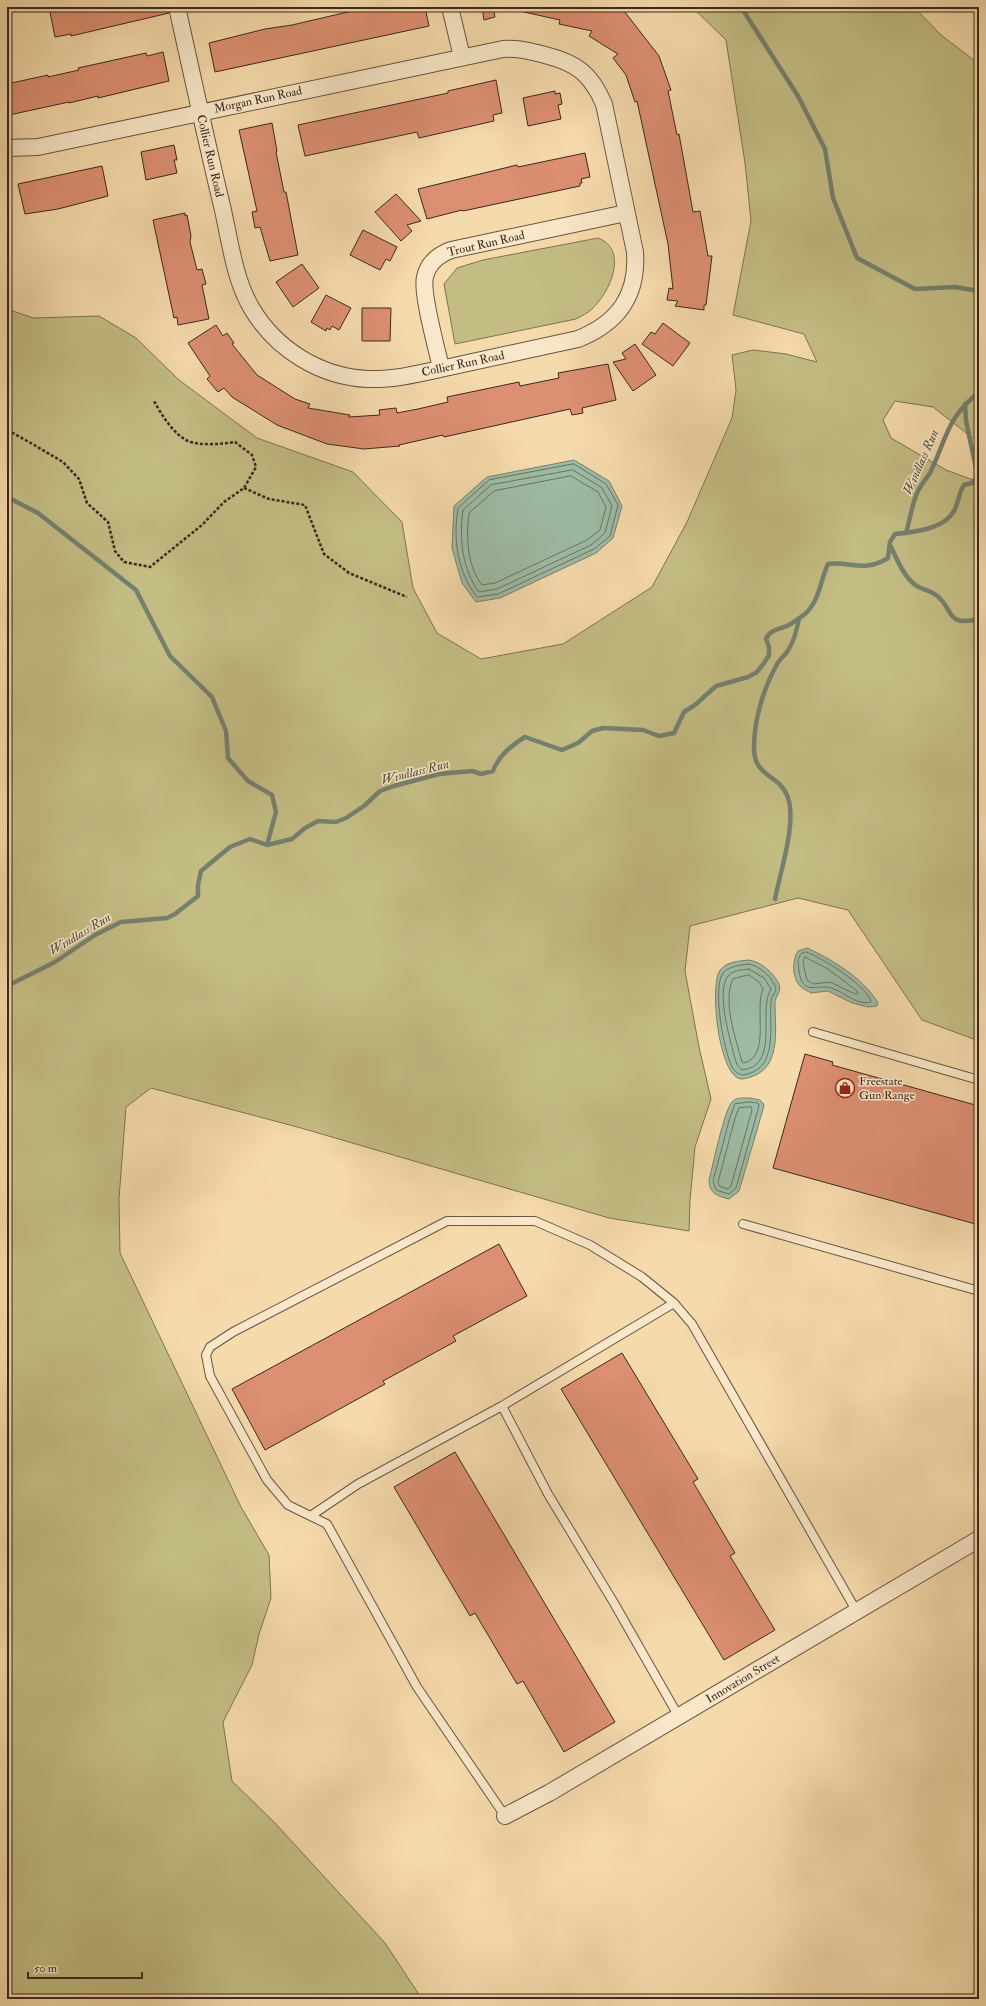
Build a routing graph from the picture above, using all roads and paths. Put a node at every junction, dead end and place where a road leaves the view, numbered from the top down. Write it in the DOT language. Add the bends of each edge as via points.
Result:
graph roads {
  1 [pos="177,7"];
  2 [pos="450,7"];
  3 [pos="462,57"];
  4 [pos="200,112"];
  5 [pos="7,148"];
  6 [pos="626,213"];
  7 [pos="441,368"];
  8 [pos="154,401"];
  9 [pos="7,432"];
  10 [pos="244,488"];
  11 [pos="407,597"];
  12 [pos="813,1032"];
  13 [pos="979,1080"];
  14 [pos="743,1224"];
  15 [pos="979,1290"];
  16 [pos="674,1303"];
  17 [pos="502,1406"];
  18 [pos="312,1515"];
  19 [pos="979,1539"];
  20 [pos="857,1612"];
  21 [pos="679,1716"];
  22 [pos="505,1816"];
  1 -- 4 [label="street, Collier Run Road"];
  2 -- 3 [label="street"];
  3 -- 4 [label="street, Morgan Run Road"];
  3 -- 6 [label="street, Collier Run Road" via="503,48 521,48 563,59 585,74 604,104"];
  4 -- 5 [label="street, Morgan Run Road" via="38,147"];
  4 -- 7 [label="street, Collier Run Road" via="238,279 251,308 270,334 305,361 346,376 387,378"];
  6 -- 7 [label="street, Collier Run Road" via="635,252 635,276 626,302 608,323 578,339"];
  6 -- 7 [label="street, Trout Run Road" via="451,250 436,257 427,270 424,286"];
  8 -- 10 [label="path" via="166,422 188,441 217,444 235,442 252,455 256,467"];
  9 -- 10 [label="path" via="63,462 79,478 87,502 108,522 115,551 124,562 150,567 202,524 224,502"];
  10 -- 11 [label="path" via="269,499 305,505 324,554 349,573"];
  12 -- 13 [label="lane"];
  14 -- 15 [label="lane"];
  16 -- 17 [label="lane"];
  16 -- 18 [label="lane" via="642,1277 590,1245 535,1221 446,1221 233,1332 210,1347 206,1355 210,1376 267,1480 288,1504"];
  16 -- 20 [label="lane" via="692,1324"];
  17 -- 18 [label="lane" via="358,1484"];
  17 -- 21 [label="lane" via="548,1494"];
  18 -- 22 [label="lane" via="327,1524 417,1687"];
  19 -- 20 [label="street, Innovation Street"];
  20 -- 21 [label="street, Innovation Street"];
  21 -- 22 [label="street, Innovation Street"];
}
